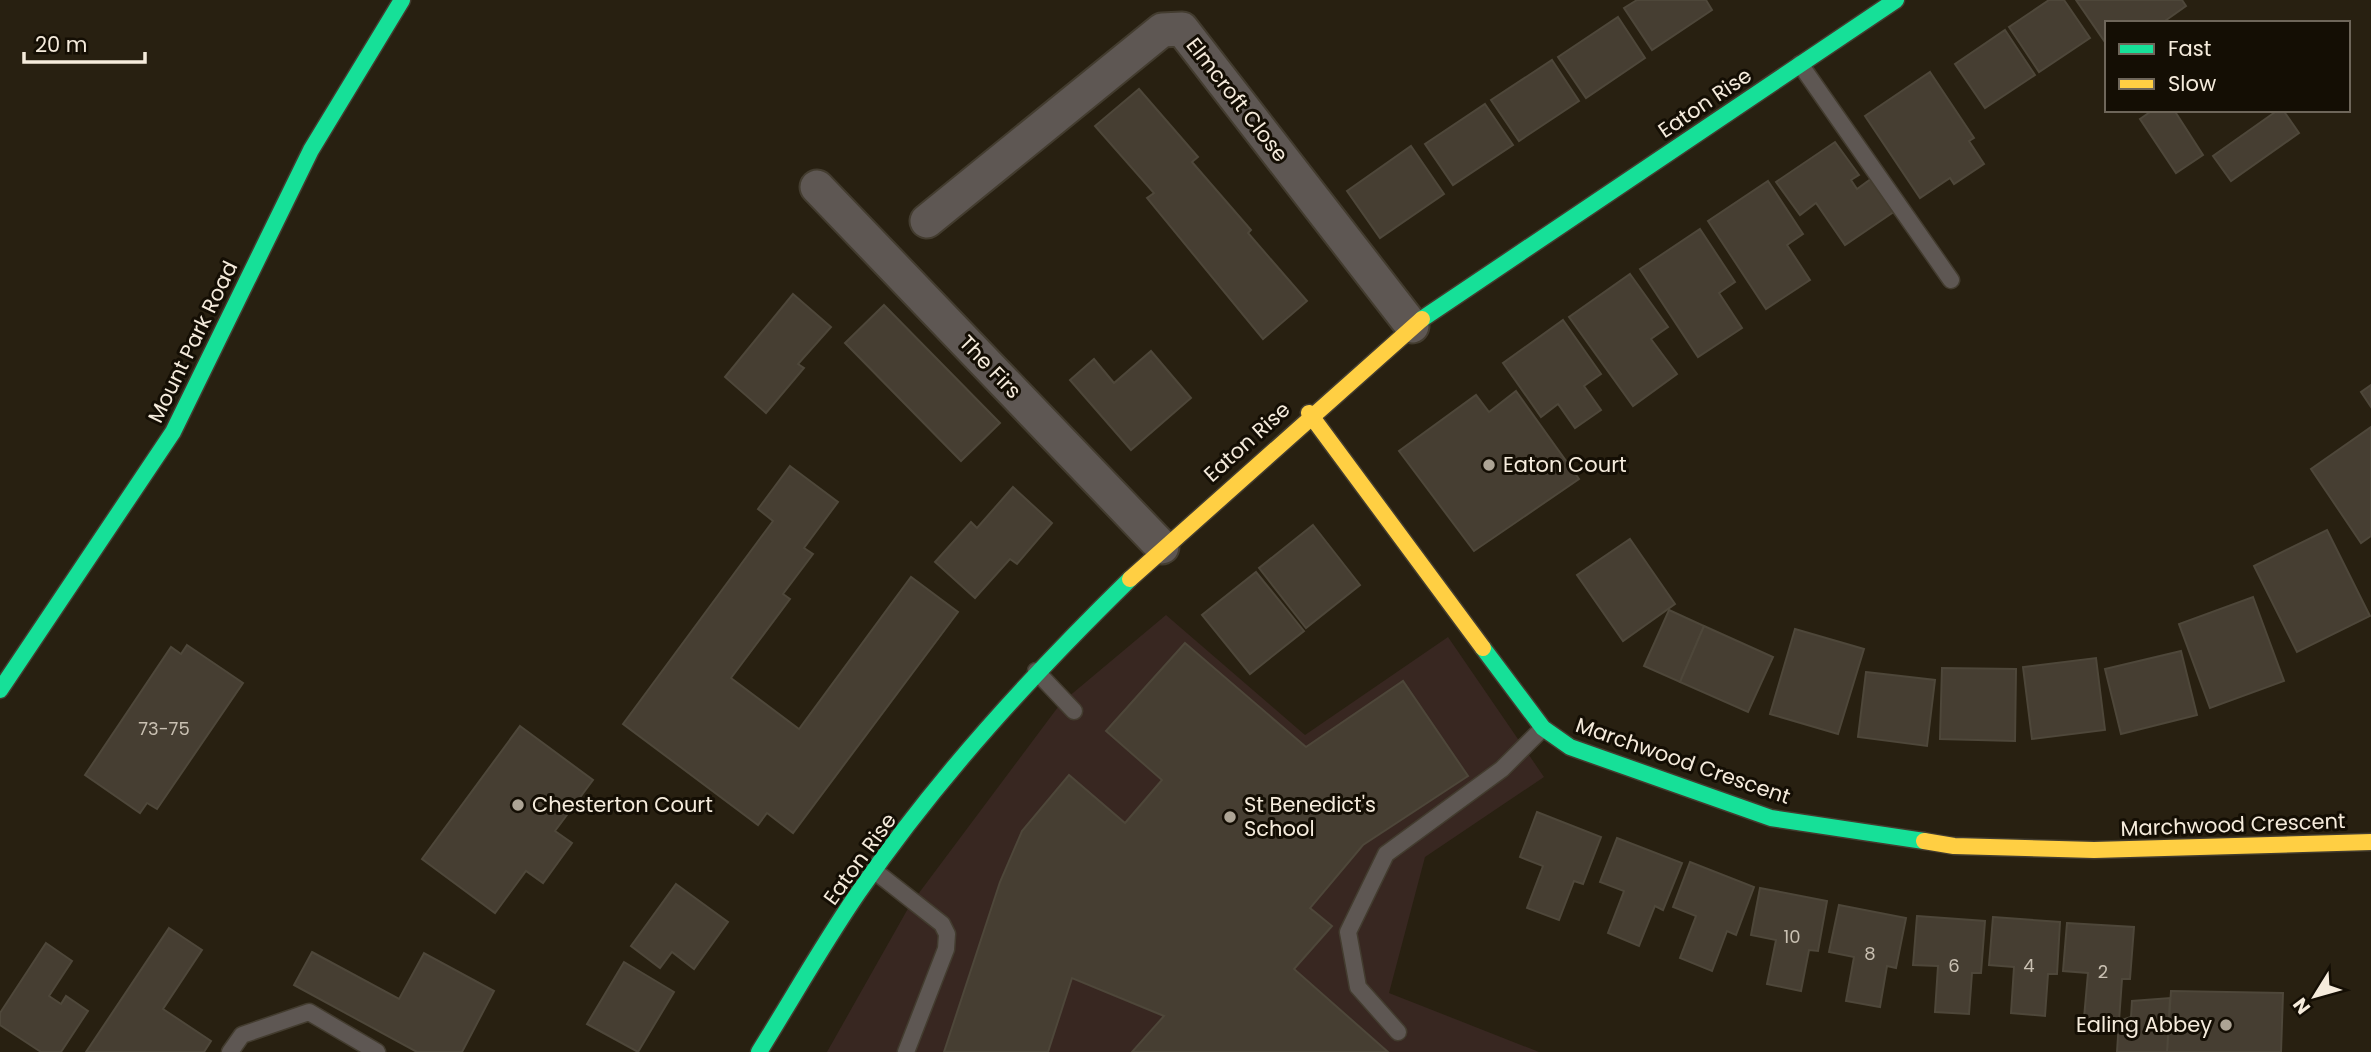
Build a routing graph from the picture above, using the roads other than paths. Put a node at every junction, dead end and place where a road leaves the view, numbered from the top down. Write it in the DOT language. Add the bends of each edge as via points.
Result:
graph roads {
  1 [pos="402,0"];
  2 [pos="1896,0"];
  3 [pos="1800,64"];
  4 [pos="817,187"];
  5 [pos="927,221"];
  6 [pos="1951,280"];
  7 [pos="1412,326"];
  8 [pos="1310,414"];
  9 [pos="1162,547"];
  10 [pos="1036,671"];
  11 [pos="0,690"];
  12 [pos="1074,711"];
  13 [pos="1543,728"];
  14 [pos="2371,842"];
  15 [pos="876,872"];
  16 [pos="1398,1032"];
  17 [pos="230,1052"];
  18 [pos="377,1052"];
  19 [pos="759,1052"];
  20 [pos="906,1052"];
  1 -- 11 [label="street, Mount Park Road" via="311,150 173,432"];
  2 -- 3 [label="street, Eaton Rise"];
  3 -- 6 [label="lane"];
  3 -- 7 [label="street, Eaton Rise"];
  4 -- 9 [label="street, The Firs"];
  5 -- 7 [label="street, Elmcroft Close" via="1162,30 1182,29"];
  7 -- 8 [label="street, Eaton Rise"];
  8 -- 9 [label="street, Eaton Rise"];
  8 -- 13 [label="street, Marchwood Crescent"];
  9 -- 10 [label="street, Eaton Rise"];
  10 -- 12 [label="lane"];
  10 -- 15 [label="street, Eaton Rise"];
  13 -- 14 [label="street, Marchwood Crescent" via="1570,747 1771,818 1954,846 2094,850"];
  13 -- 16 [label="lane" via="1502,769 1386,854 1348,932 1358,987"];
  15 -- 19 [label="street, Eaton Rise" via="858,893"];
  15 -- 20 [label="lane" via="942,924 947,934 946,949"];
  17 -- 18 [label="lane" via="242,1035 309,1012"];
}
